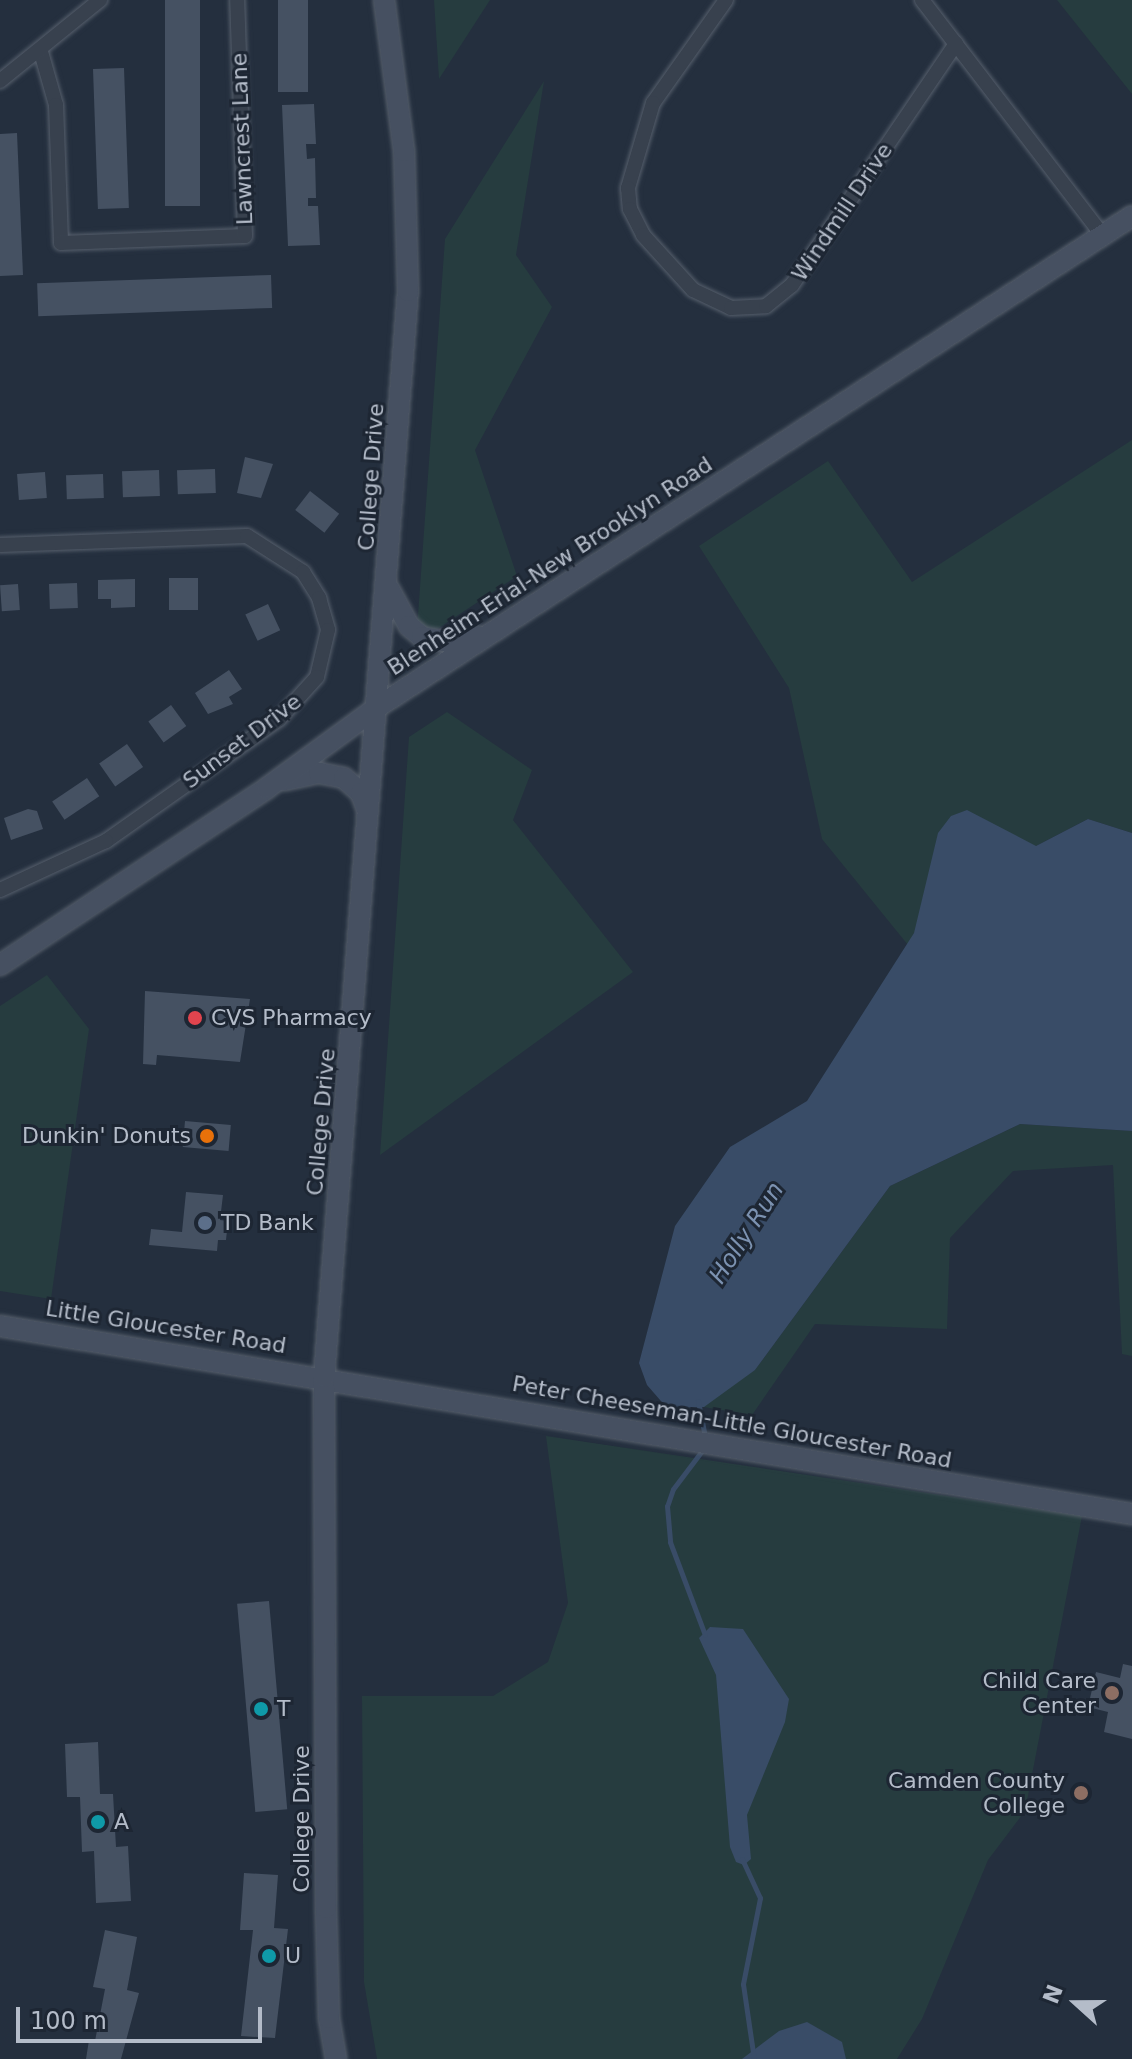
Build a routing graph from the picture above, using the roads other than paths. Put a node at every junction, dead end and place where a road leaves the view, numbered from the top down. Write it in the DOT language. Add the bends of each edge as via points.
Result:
graph roads {
  1 [pos="100,0"];
  2 [pos="237,0"];
  3 [pos="384,0"];
  4 [pos="726,0"];
  5 [pos="922,0"];
  6 [pos="956,44"];
  7 [pos="41,52"];
  8 [pos="0,81"];
  9 [pos="1132,216"];
  10 [pos="1103,236"];
  11 [pos="0,545"];
  12 [pos="388,586"];
  13 [pos="511,621"];
  14 [pos="379,706"];
  15 [pos="267,788"];
  16 [pos="369,820"];
  17 [pos="0,890"];
  18 [pos="0,965"];
  19 [pos="0,1326"];
  20 [pos="324,1377"];
  21 [pos="1132,1514"];
  22 [pos="336,2059"];
  1 -- 7 [label="street"];
  2 -- 7 [label="street, Lawncrest Lane" via="245,236 61,243 56,105"];
  3 -- 12 [label="main road, College Drive" via="404,151 408,291"];
  4 -- 6 [label="street, Windmill Drive" via="653,103 628,188 630,209 643,235 693,290 731,308 766,306 792,285"];
  5 -- 6 [label="street"];
  6 -- 10 [label="street"];
  7 -- 8 [label="street"];
  9 -- 10 [label="main road, Blenheim-Erial-New Brooklyn Road"];
  10 -- 13 [label="main road, Blenheim-Erial-New Brooklyn Road"];
  11 -- 17 [label="street, Sunset Drive" via="247,536 303,572 328,630 317,677 279,719 106,841"];
  12 -- 13 [label="main road" via="409,626 422,637 467,639"];
  12 -- 14 [label="main road, College Drive"];
  13 -- 14 [label="main road, Blenheim-Erial-New Brooklyn Road"];
  14 -- 15 [label="main road, Blenheim-Erial-New Brooklyn Road"];
  14 -- 16 [label="main road, College Drive"];
  15 -- 16 [label="main road" via="301,776 337,775 361,793"];
  15 -- 18 [label="main road, Blenheim-Erial-New Brooklyn Road"];
  16 -- 20 [label="main road, College Drive"];
  19 -- 20 [label="main road, Little Gloucester Road"];
  20 -- 21 [label="main road, Peter Cheeseman-Little Gloucester Road"];
  20 -- 22 [label="main road, College Drive" via="326,1908 329,2018"];
}
